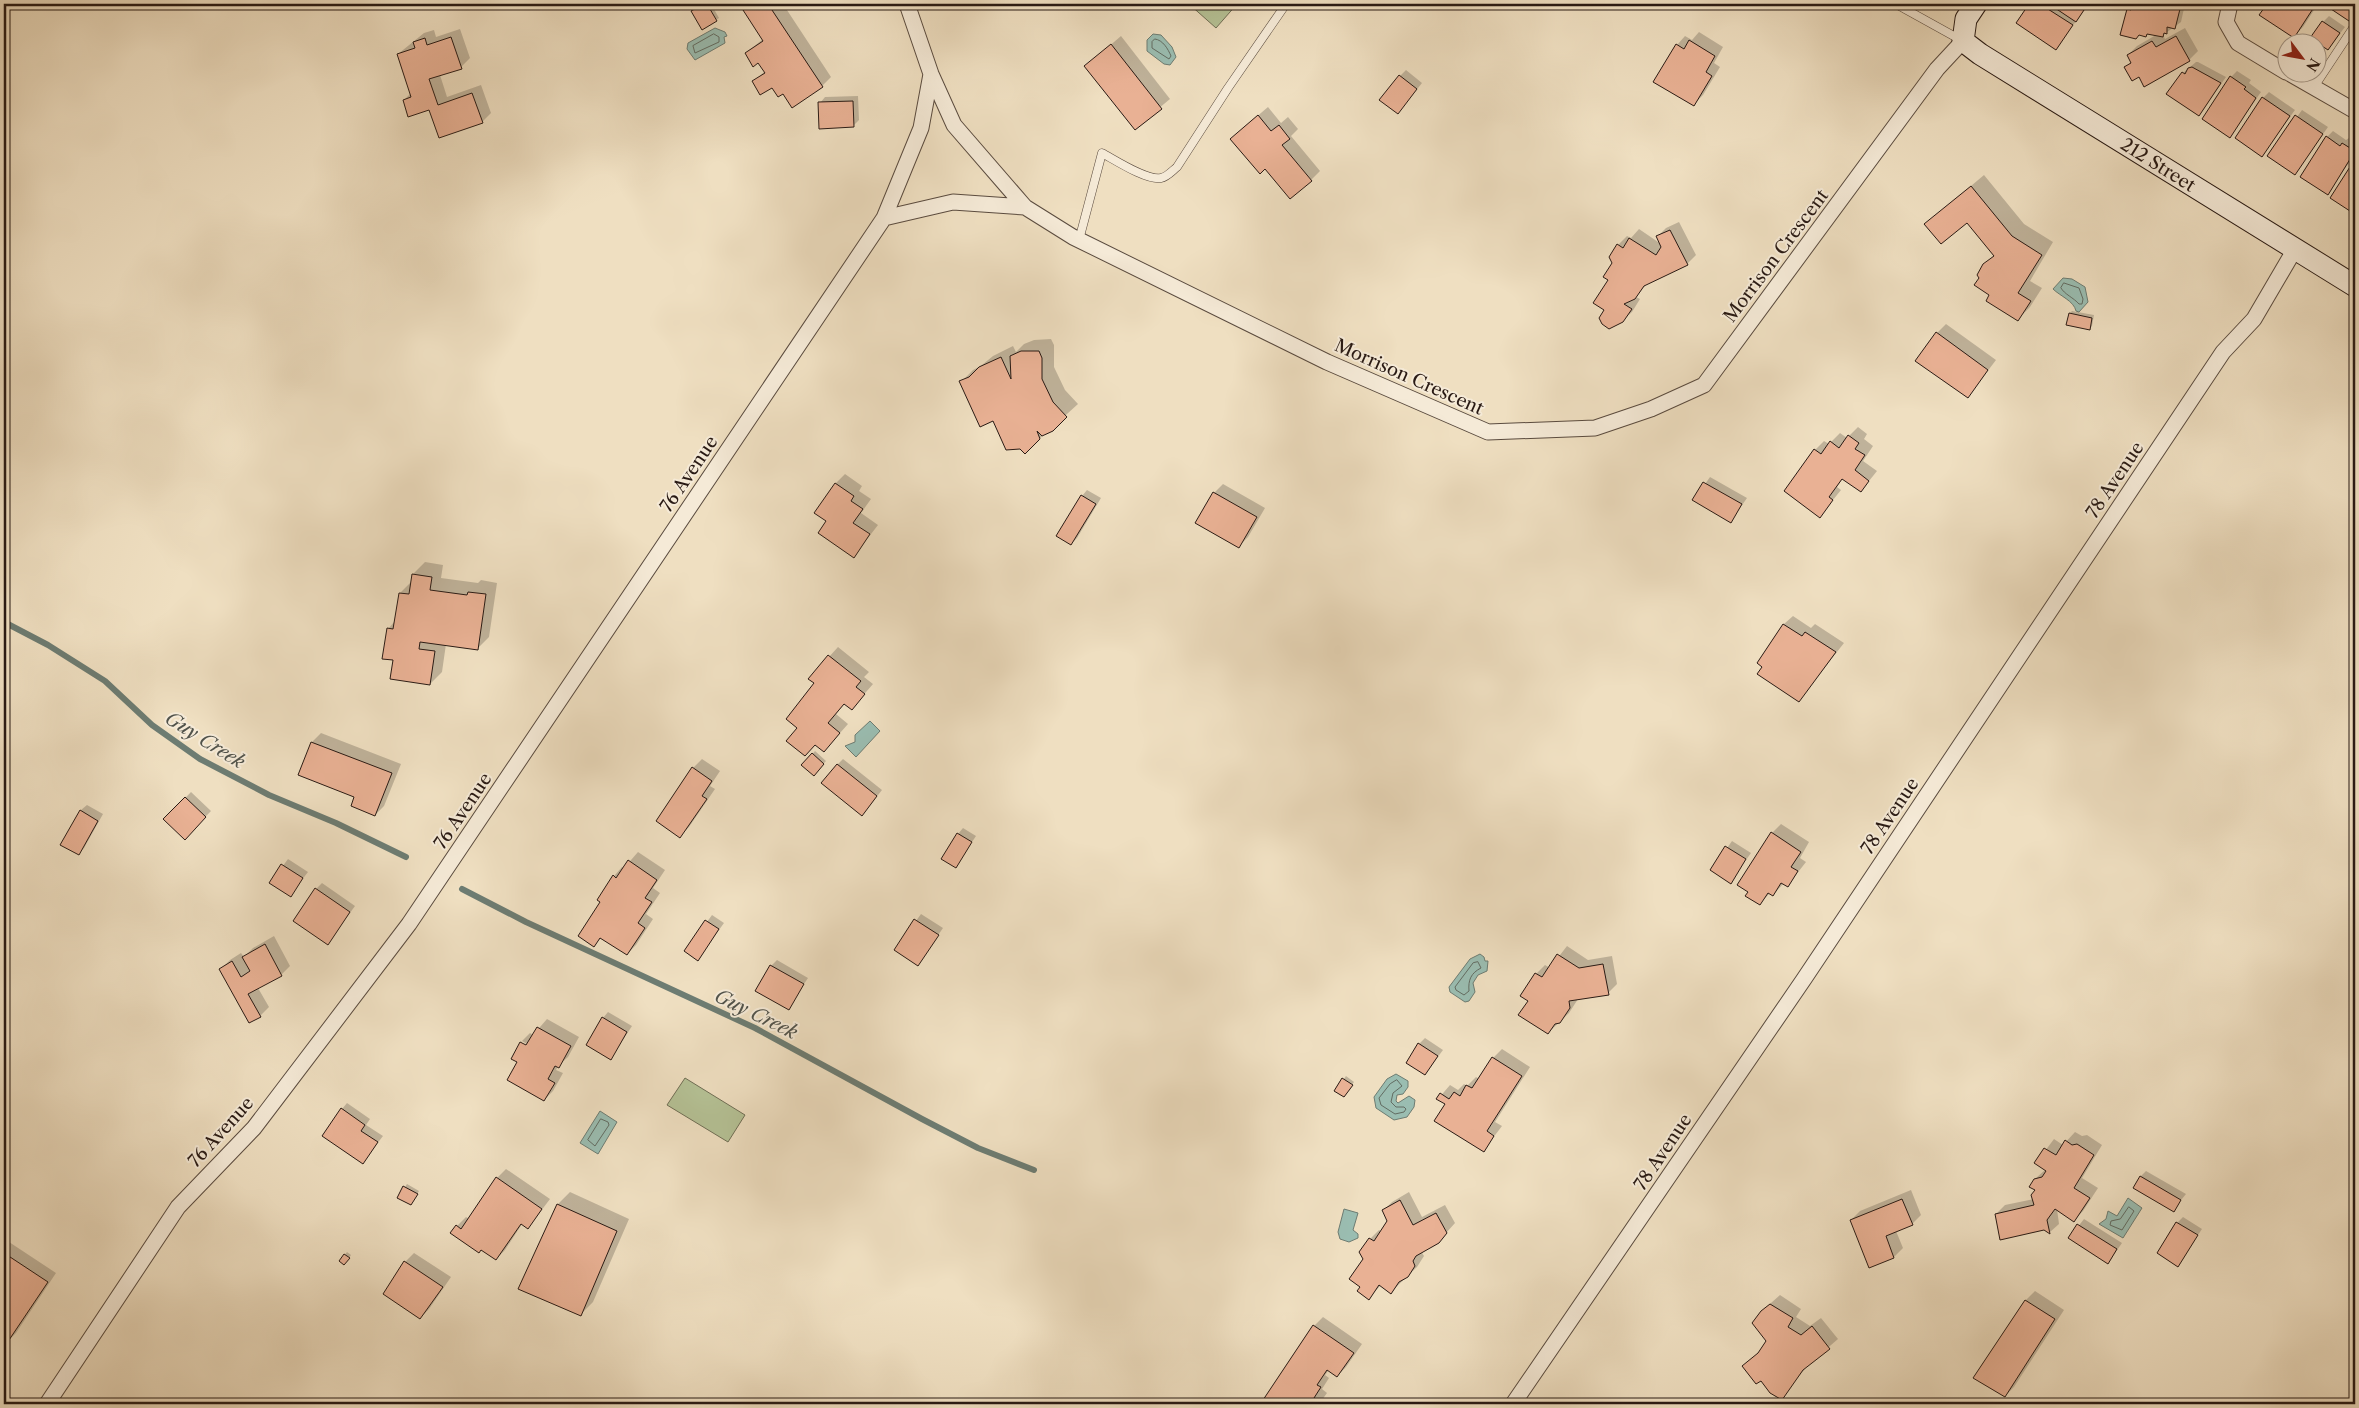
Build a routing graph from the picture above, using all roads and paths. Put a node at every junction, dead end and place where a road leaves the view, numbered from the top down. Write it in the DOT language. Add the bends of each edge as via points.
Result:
graph roads {
  1 [pos="907,4"];
  2 [pos="1286,4"];
  3 [pos="1896,4"];
  4 [pos="1976,4"];
  5 [pos="2230,4"];
  6 [pos="2355,26"];
  7 [pos="1963,41"];
  8 [pos="2276,65"];
  9 [pos="931,74"];
  10 [pos="2305,82"];
  11 [pos="2314,87"];
  12 [pos="2355,111"];
  13 [pos="1025,207"];
  14 [pos="884,218"];
  15 [pos="1079,240"];
  16 [pos="2295,249"];
  17 [pos="2355,286"];
  18 [pos="47,1404"];
  19 [pos="1514,1404"];
  1 -- 9 [label="street, Morrison Crescent"];
  2 -- 15 [label="lane" via="1177,167 1166,177 1147,176 1102,153"];
  3 -- 7 [label="lane"];
  4 -- 7 [label="street" via="1966,19"];
  5 -- 8 [label="street" via="2226,22 2238,43"];
  6 -- 11 [label="lane"];
  7 -- 15 [label="street, Morrison Crescent" via="1937,69 1704,384 1651,410 1595,428 1488,432 1327,362"];
  7 -- 16 [label="street, 212 Street"];
  9 -- 13 [label="street, Morrison Crescent" via="954,126"];
  9 -- 14 [label="street, 76 Avenue" via="921,128"];
  10 -- 11 [label="street"];
  11 -- 12 [label="street"];
  13 -- 14 [label="street" via="953,202"];
  13 -- 15 [label="street, Morrison Crescent"];
  14 -- 18 [label="street, 76 Avenue" via="409,924 254,1128 178,1207"];
  16 -- 17 [label="street, 212 Street"];
  16 -- 19 [label="street, 78 Avenue" via="2254,318 2223,352"];
}
